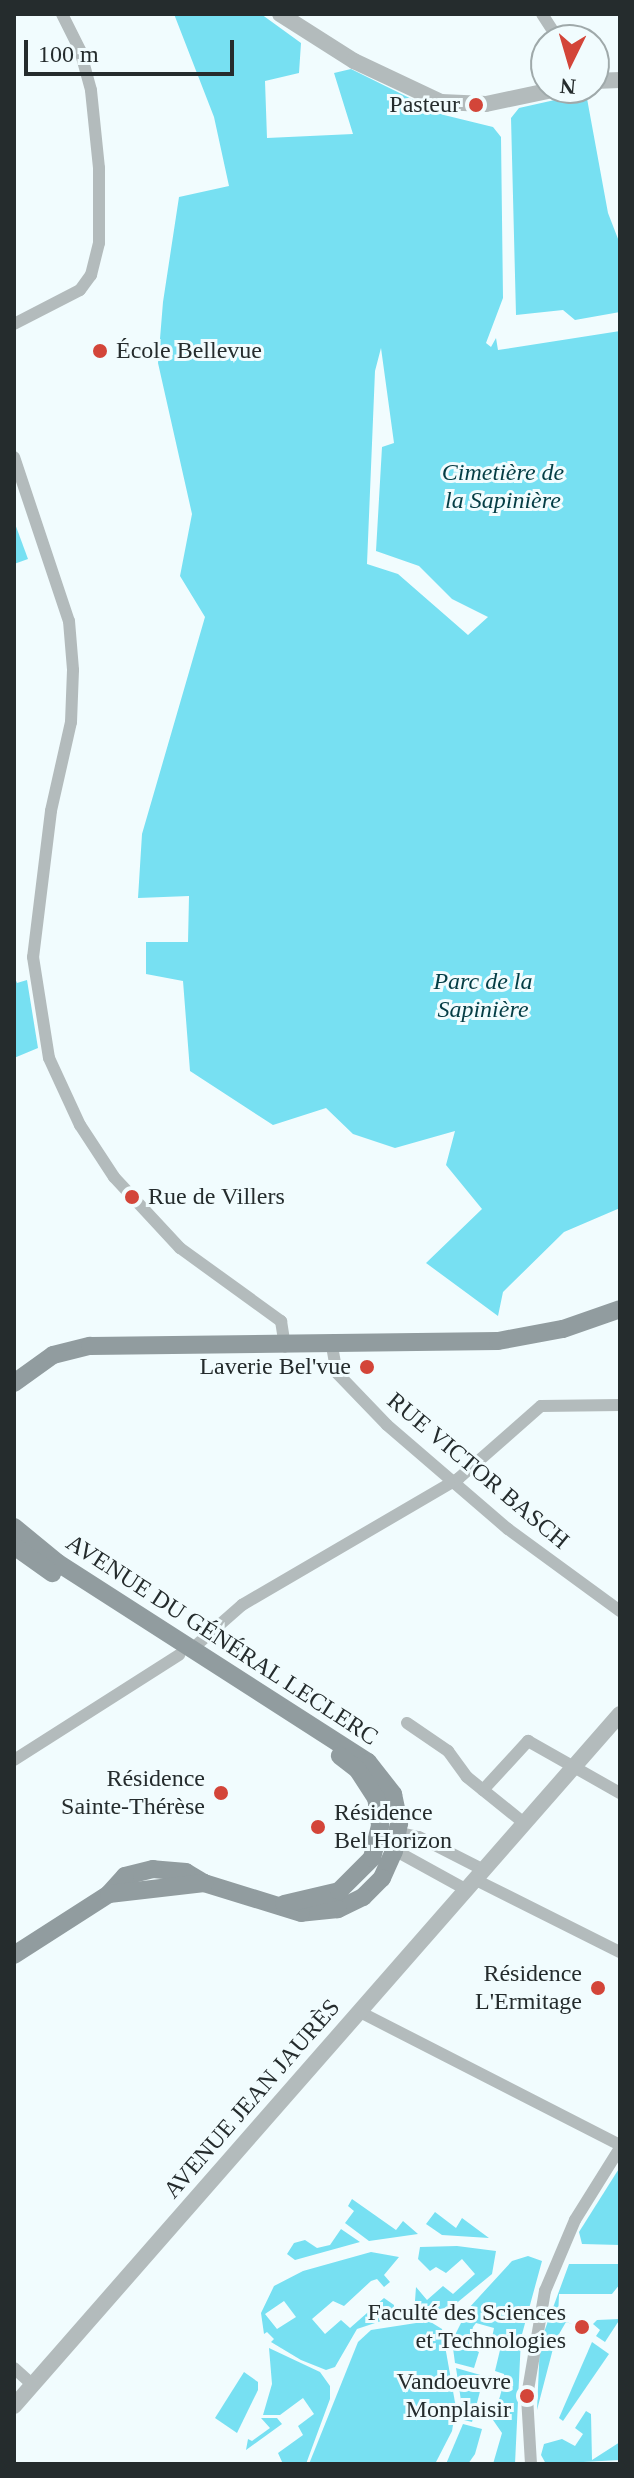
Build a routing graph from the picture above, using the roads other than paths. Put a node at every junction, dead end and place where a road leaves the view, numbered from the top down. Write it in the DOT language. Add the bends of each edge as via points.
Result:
graph roads {
  1 [pos="62,14"];
  2 [pos="280,14"];
  3 [pos="530,95"];
  4 [pos="14,324"];
  5 [pos="14,457"];
  6 [pos="620,1309"];
  7 [pos="332,1346"];
  8 [pos="285,1347"];
  9 [pos="14,1383"];
  10 [pos="620,1405"];
  11 [pos="452,1481"];
  12 [pos="14,1527"];
  13 [pos="14,1546"];
  14 [pos="620,1611"];
  15 [pos="186,1652"];
  16 [pos="620,1714"];
  17 [pos="407,1723"];
  18 [pos="14,1760"];
  19 [pos="573,1768"];
  20 [pos="483,1790"];
  21 [pos="620,1793"];
  22 [pos="524,1823"];
  23 [pos="398,1832"];
  24 [pos="378,1835"];
  25 [pos="394,1851"];
  26 [pos="476,1880"];
  27 [pos="284,1904"];
  28 [pos="620,1952"];
  29 [pos="14,1955"];
  30 [pos="360,2012"];
  31 [pos="620,2146"];
  32 [pos="14,2368"];
  33 [pos="33,2385"];
  34 [pos="14,2406"];
  35 [pos="531,2464"];
  1 -- 4 [label="street" via="91,90 99,243 91,275 80,290"];
  2 -- 3 [label="street" via="354,61 441,102 486,104"];
  5 -- 8 [label="street" via="48,549 72,652 73,702 51,811 33,957 49,1058 80,1125 114,1177 180,1248 281,1321"];
  6 -- 7 [label="main road" via="519,1338"];
  7 -- 8 [label="main road"];
  7 -- 11 [label="street, RUE VICTOR BASCH" via="341,1378"];
  8 -- 9 [label="main road" via="90,1346 53,1355"];
  10 -- 11 [label="street" via="541,1406"];
  11 -- 14 [label="street, RUE VICTOR BASCH"];
  11 -- 15 [label="street" via="242,1605"];
  12 -- 15 [label="main road, AVENUE DU GÉNÉRAL LECLERC"];
  13 -- 15 [label="main road, AVENUE DU GÉNÉRAL LECLERC"];
  15 -- 18 [label="street"];
  15 -- 23 [label="main road, AVENUE DU GÉNÉRAL LECLERC" via="374,1768 397,1805"];
  15 -- 24 [label="main road, AVENUE DU GÉNÉRAL LECLERC" via="358,1770 376,1798"];
  16 -- 19 [label="street, AVENUE JEAN JAURÈS"];
  17 -- 20 [label="street" via="455,1757"];
  19 -- 20 [label="street" via="528,1741"];
  19 -- 21 [label="street"];
  19 -- 22 [label="street, AVENUE JEAN JAURÈS"];
  20 -- 22 [label="street"];
  22 -- 26 [label="street, AVENUE JEAN JAURÈS"];
  23 -- 24 [label="street"];
  23 -- 25 [label="main road, AVENUE DU GÉNÉRAL LECLERC"];
  23 -- 26 [label="street"];
  24 -- 25 [label="street"];
  24 -- 27 [label="main road, AVENUE DU GÉNÉRAL LECLERC" via="367,1867 349,1885 326,1896"];
  25 -- 26 [label="street"];
  25 -- 27 [label="main road, AVENUE DU GÉNÉRAL LECLERC" via="379,1882 351,1904 301,1913"];
  26 -- 28 [label="street"];
  26 -- 30 [label="street, AVENUE JEAN JAURÈS"];
  27 -- 29 [label="main road, AVENUE DU GÉNÉRAL LECLERC" via="204,1883 186,1872 153,1869 125,1876 109,1894"];
  30 -- 31 [label="street"];
  30 -- 33 [label="street, AVENUE JEAN JAURÈS"];
  31 -- 35 [label="street" via="575,2220 545,2291 527,2396"];
  32 -- 33 [label="street"];
  33 -- 34 [label="street, AVENUE JEAN JAURÈS"];
}
